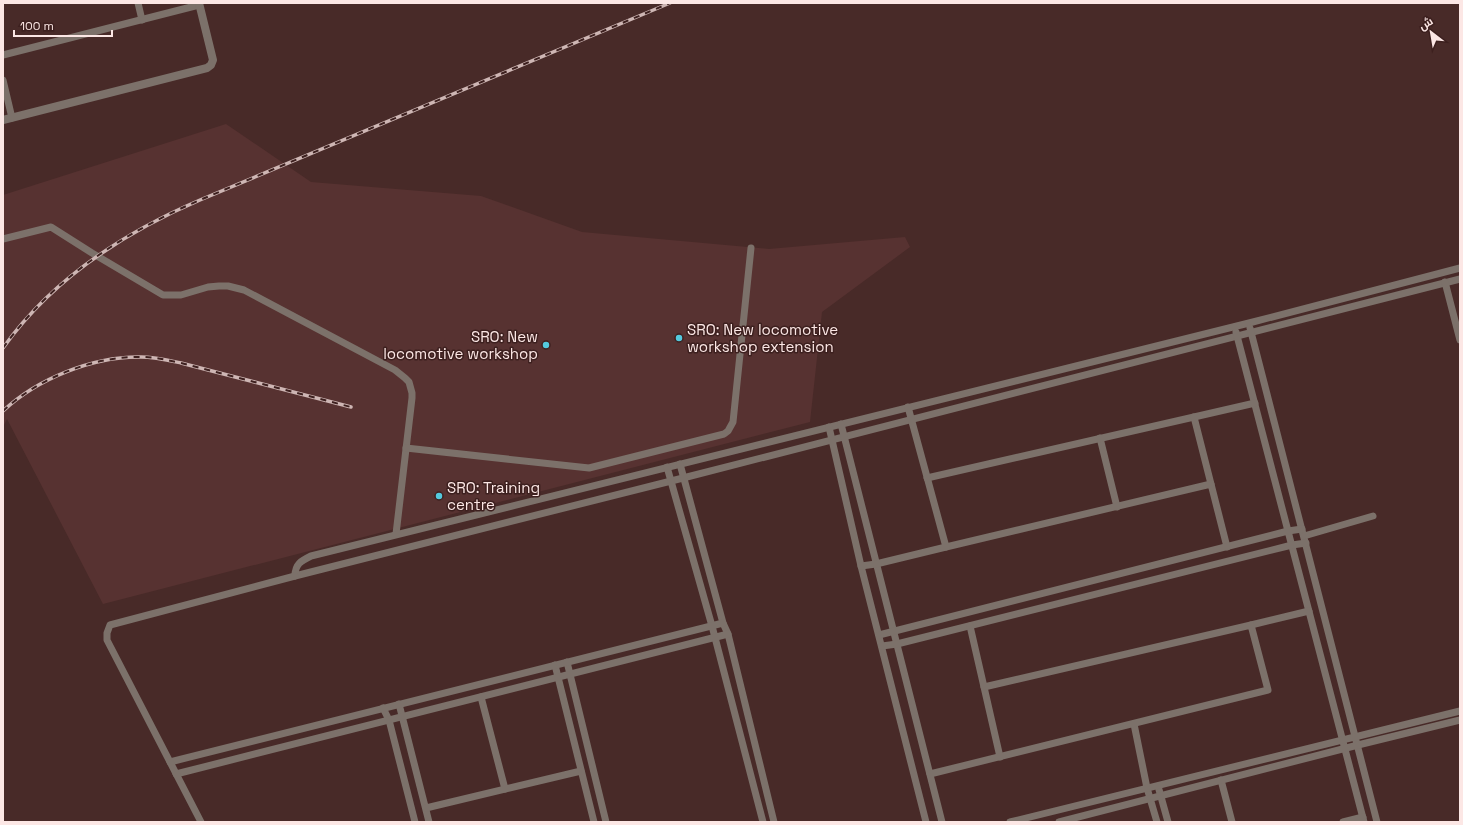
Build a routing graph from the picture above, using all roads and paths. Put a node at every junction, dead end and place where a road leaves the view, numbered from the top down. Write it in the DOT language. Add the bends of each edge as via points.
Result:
graph roads {
  1 [pos="138,3"];
  2 [pos="199,4"];
  3 [pos="142,20"];
  4 [pos="3,55"];
  5 [pos="3,80"];
  6 [pos="12,118"];
  7 [pos="3,120"];
  8 [pos="3,239"];
  9 [pos="751,248"];
  10 [pos="1460,268"];
  11 [pos="1460,279"];
  12 [pos="1445,282"];
  13 [pos="1249,323"];
  14 [pos="1235,326"];
  15 [pos="1251,332"];
  16 [pos="1237,336"];
  17 [pos="1460,340"];
  18 [pos="1255,403"];
  19 [pos="908,407"];
  20 [pos="1194,417"];
  21 [pos="911,420"];
  22 [pos="841,424"];
  23 [pos="829,426"];
  24 [pos="844,437"];
  25 [pos="1100,438"];
  26 [pos="832,440"];
  27 [pos="406,448"];
  28 [pos="680,464"];
  29 [pos="667,467"];
  30 [pos="683,478"];
  31 [pos="927,478"];
  32 [pos="671,481"];
  33 [pos="1211,484"];
  34 [pos="1117,506"];
  35 [pos="1373,516"];
  36 [pos="1288,531"];
  37 [pos="396,534"];
  38 [pos="1304,536"];
  39 [pos="1292,545"];
  40 [pos="1227,547"];
  41 [pos="946,548"];
  42 [pos="876,564"];
  43 [pos="861,566"];
  44 [pos="295,576"];
  45 [pos="1309,611"];
  46 [pos="723,623"];
  47 [pos="1251,625"];
  48 [pos="712,626"];
  49 [pos="970,626"];
  50 [pos="894,632"];
  51 [pos="728,634"];
  52 [pos="879,635"];
  53 [pos="714,638"];
  54 [pos="897,644"];
  55 [pos="882,646"];
  56 [pos="567,662"];
  57 [pos="555,665"];
  58 [pos="569,674"];
  59 [pos="558,677"];
  60 [pos="984,687"];
  61 [pos="481,697"];
  62 [pos="399,704"];
  63 [pos="384,708"];
  64 [pos="1460,711"];
  65 [pos="403,716"];
  66 [pos="389,720"];
  67 [pos="1460,720"];
  68 [pos="1134,724"];
  69 [pos="1356,737"];
  70 [pos="1343,740"];
  71 [pos="1358,745"];
  72 [pos="1345,749"];
  73 [pos="1000,757"];
  74 [pos="170,762"];
  75 [pos="190,770"];
  76 [pos="581,771"];
  77 [pos="176,774"];
  78 [pos="930,774"];
  79 [pos="1221,780"];
  80 [pos="1158,786"];
  81 [pos="421,788"];
  82 [pos="1147,788"];
  83 [pos="505,789"];
  84 [pos="408,792"];
  85 [pos="1161,796"];
  86 [pos="1151,799"];
  87 [pos="426,808"];
  88 [pos="1363,820"];
  89 [pos="201,822"];
  90 [pos="415,822"];
  91 [pos="429,822"];
  92 [pos="594,822"];
  93 [pos="606,822"];
  94 [pos="763,822"];
  95 [pos="774,822"];
  96 [pos="926,822"];
  97 [pos="942,822"];
  98 [pos="1010,822"];
  99 [pos="1060,822"];
  100 [pos="1157,822"];
  101 [pos="1168,822"];
  102 [pos="1232,822"];
  103 [pos="1343,822"];
  104 [pos="1378,822"];
  1 -- 3 [label="street"];
  2 -- 3 [label="street"];
  2 -- 6 [label="street" via="213,60 207,68"];
  3 -- 4 [label="street"];
  5 -- 6 [label="street"];
  6 -- 7 [label="street"];
  8 -- 27 [label="street" via="51,227 163,295 181,295 219,286 244,290 376,359 405,378 412,393"];
  9 -- 27 [label="street" via="733,422 724,434 590,468"];
  10 -- 13 [label="street"];
  11 -- 12 [label="street"];
  12 -- 15 [label="street"];
  12 -- 17 [label="street"];
  13 -- 14 [label="street"];
  13 -- 15 [label="street"];
  14 -- 16 [label="street"];
  14 -- 19 [label="street"];
  15 -- 16 [label="street"];
  15 -- 38 [label="street"];
  16 -- 18 [label="street"];
  16 -- 21 [label="street"];
  18 -- 20 [label="street"];
  18 -- 36 [label="street"];
  19 -- 21 [label="street"];
  19 -- 22 [label="street"];
  20 -- 25 [label="street"];
  20 -- 33 [label="street"];
  21 -- 24 [label="street"];
  21 -- 31 [label="street"];
  22 -- 23 [label="street"];
  22 -- 24 [label="street"];
  23 -- 26 [label="street"];
  23 -- 28 [label="street"];
  24 -- 26 [label="street"];
  24 -- 42 [label="street"];
  25 -- 31 [label="street"];
  25 -- 34 [label="street"];
  26 -- 30 [label="street"];
  26 -- 43 [label="street"];
  27 -- 37 [label="street"];
  28 -- 29 [label="street"];
  28 -- 30 [label="street"];
  29 -- 32 [label="street"];
  29 -- 37 [label="street"];
  30 -- 32 [label="street"];
  30 -- 46 [label="street"];
  31 -- 41 [label="street"];
  32 -- 44 [label="street"];
  32 -- 48 [label="street"];
  33 -- 34 [label="street"];
  33 -- 40 [label="street"];
  34 -- 41 [label="street"];
  35 -- 38 [label="street"];
  36 -- 38 [label="street"];
  36 -- 39 [label="street"];
  36 -- 40 [label="street"];
  37 -- 44 [label="street" via="311,556 300,561"];
  38 -- 39 [label="street"];
  38 -- 69 [label="street"];
  39 -- 45 [label="street"];
  39 -- 49 [label="street"];
  40 -- 50 [label="street"];
  41 -- 42 [label="street"];
  42 -- 43 [label="street"];
  42 -- 50 [label="street"];
  43 -- 52 [label="street"];
  44 -- 74 [label="street" via="110,625 107,640"];
  45 -- 47 [label="street"];
  45 -- 70 [label="street"];
  46 -- 48 [label="street"];
  46 -- 51 [label="street"];
  47 -- 60 [label="street"];
  47 -- 68 [label="street" via="1268,690"];
  48 -- 53 [label="street"];
  48 -- 56 [label="street"];
  49 -- 54 [label="street"];
  49 -- 60 [label="street"];
  50 -- 52 [label="street"];
  50 -- 54 [label="street"];
  51 -- 53 [label="street"];
  51 -- 95 [label="street"];
  52 -- 55 [label="street"];
  53 -- 58 [label="street"];
  53 -- 94 [label="street"];
  54 -- 55 [label="street"];
  54 -- 78 [label="street"];
  55 -- 96 [label="street"];
  56 -- 57 [label="street"];
  56 -- 58 [label="street"];
  57 -- 59 [label="street"];
  57 -- 62 [label="street"];
  58 -- 59 [label="street"];
  58 -- 93 [label="street"];
  59 -- 61 [label="street"];
  59 -- 76 [label="street"];
  60 -- 73 [label="street"];
  61 -- 65 [label="street"];
  61 -- 83 [label="street"];
  62 -- 63 [label="street"];
  62 -- 65 [label="street"];
  63 -- 66 [label="street"];
  63 -- 74 [label="street"];
  64 -- 69 [label="street"];
  65 -- 66 [label="street"];
  65 -- 81 [label="street"];
  66 -- 75 [label="street"];
  66 -- 84 [label="street"];
  67 -- 71 [label="street"];
  68 -- 73 [label="street"];
  68 -- 82 [label="street"];
  69 -- 70 [label="street"];
  69 -- 71 [label="street"];
  70 -- 72 [label="street"];
  70 -- 80 [label="street"];
  71 -- 72 [label="street"];
  71 -- 104 [label="street"];
  72 -- 79 [label="street"];
  72 -- 88 [label="street"];
  73 -- 78 [label="street"];
  74 -- 75 [label="street"];
  74 -- 77 [label="street"];
  75 -- 77 [label="street"];
  76 -- 83 [label="street"];
  76 -- 92 [label="street"];
  77 -- 89 [label="street"];
  78 -- 97 [label="street"];
  79 -- 85 [label="street"];
  79 -- 102 [label="street"];
  80 -- 82 [label="street"];
  80 -- 85 [label="street"];
  81 -- 84 [label="street"];
  81 -- 87 [label="street"];
  82 -- 86 [label="street"];
  82 -- 98 [label="street"];
  83 -- 87 [label="street"];
  84 -- 90 [label="street"];
  85 -- 86 [label="street"];
  85 -- 101 [label="street"];
  86 -- 99 [label="street"];
  86 -- 100 [label="street"];
  87 -- 91 [label="street"];
  88 -- 103 [label="street"];
}
